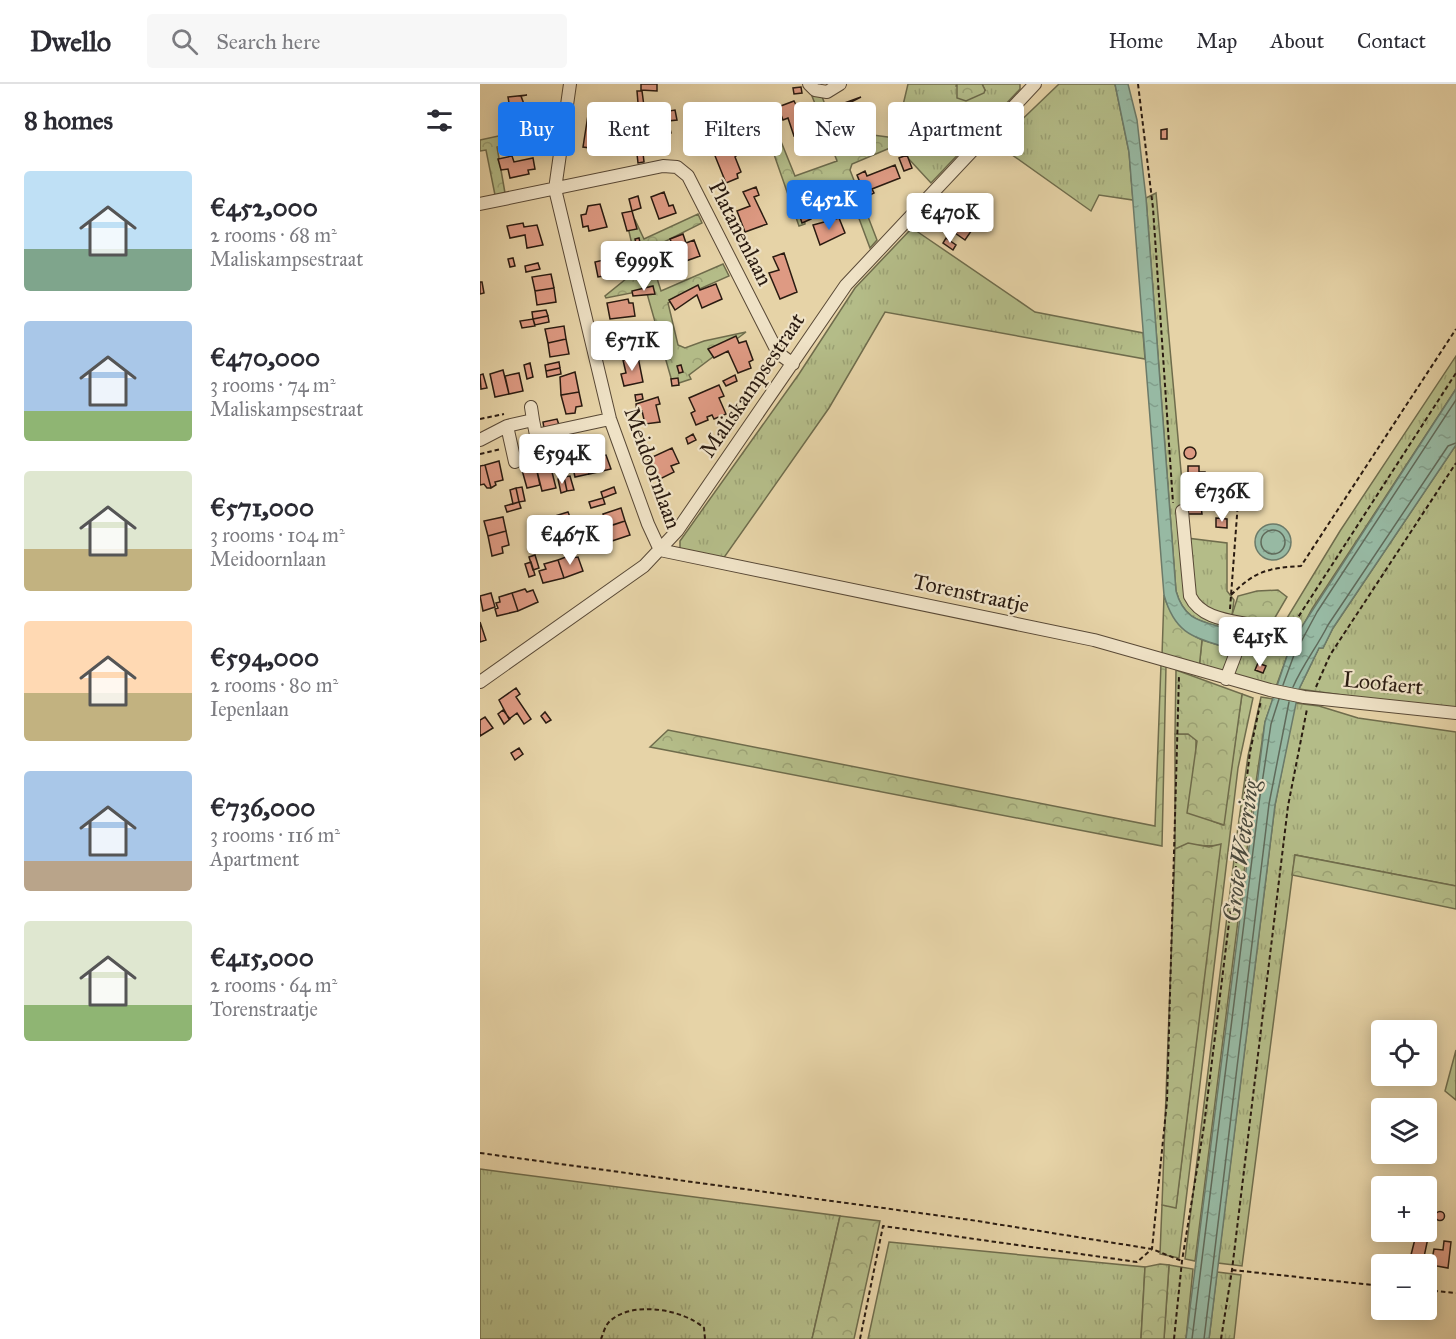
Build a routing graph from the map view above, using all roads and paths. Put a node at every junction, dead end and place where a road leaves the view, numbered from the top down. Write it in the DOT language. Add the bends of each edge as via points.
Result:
graph roads {
  1 [pos="570,84"];
  2 [pos="809,84"];
  3 [pos="840,84"];
  4 [pos="1035,84"];
  5 [pos="1138,84"];
  6 [pos="555,189"];
  7 [pos="480,204"];
  8 [pos="1456,329"];
  9 [pos="793,364"];
  10 [pos="1456,373"];
  11 [pos="610,419"];
  12 [pos="507,426"];
  13 [pos="617,436"];
  14 [pos="480,440"];
  15 [pos="512,447"];
  16 [pos="480,454"];
  17 [pos="515,462"];
  18 [pos="1456,463"];
  19 [pos="1238,502"];
  20 [pos="1177,511"];
  21 [pos="660,550"];
  22 [pos="1231,595"];
  23 [pos="1229,621"];
  24 [pos="1247,624"];
  25 [pos="1179,666"];
  26 [pos="1226,679"];
  27 [pos="480,682"];
  28 [pos="1267,690"];
  29 [pos="1307,697"];
  30 [pos="1456,713"];
  31 [pos="480,1153"];
  32 [pos="1152,1249"];
  33 [pos="1182,1262"];
  34 [pos="1232,1270"];
  35 [pos="1371,1285"];
  36 [pos="1437,1291"];
  37 [pos="1456,1293"];
  38 [pos="601,1339"];
  39 [pos="705,1339"];
  40 [pos="860,1339"];
  41 [pos="1174,1339"];
  42 [pos="1221,1339"];
  1 -- 6 [label="street, Meidoornlaan"];
  2 -- 3 [label="street" via="815,90 827,92"];
  4 -- 9 [label="street, Maliskampsestraat" via="866,261"];
  5 -- 20 [label="path" via="1153,208"];
  6 -- 7 [label="street, Platanenlaan"];
  6 -- 9 [label="street, Platanenlaan" via="663,166 677,167 688,176 778,353"];
  6 -- 11 [label="street, Meidoornlaan"];
  8 -- 22 [label="path" via="1301,566 1270,568 1243,583"];
  9 -- 21 [label="street, Maliskampsestraat"];
  10 -- 24 [label="path" via="1286,636"];
  11 -- 12 [label="street" via="536,435 532,414"];
  11 -- 13 [label="street, Meidoornlaan"];
  12 -- 14 [label="street"];
  12 -- 15 [label="street"];
  13 -- 17 [label="path"];
  13 -- 21 [label="street, Meidoornlaan"];
  15 -- 16 [label="path"];
  15 -- 17 [label="street"];
  18 -- 29 [label="path" via="1330,655"];
  19 -- 22 [label="path"];
  20 -- 23 [label="street" via="1190,596 1202,612"];
  21 -- 25 [label="street, Torenstraatje" via="1094,640"];
  21 -- 27 [label="street, Maliskampsestraat" via="644,566"];
  22 -- 23 [label="path"];
  23 -- 24 [label="street"];
  24 -- 26 [label="street"];
  25 -- 26 [label="street, Torenstraatje"];
  25 -- 32 [label="path" via="1167,1101"];
  26 -- 28 [label="street, Torenstraatje"];
  28 -- 29 [label="street, Loofaert"];
  28 -- 33 [label="path" via="1250,752 1204,1126"];
  29 -- 30 [label="street, Loofaert"];
  29 -- 34 [label="path" via="1288,806"];
  31 -- 32 [label="path" via="971,1220"];
  32 -- 33 [label="path"];
  32 -- 40 [label="path" via="1137,1262 883,1226"];
  33 -- 41 [label="path"];
  34 -- 35 [label="path"];
  34 -- 42 [label="path"];
  36 -- 37 [label="path"];
  38 -- 39 [label="path" via="607,1323 624,1312 654,1311 682,1314 695,1320 704,1328"];
}
